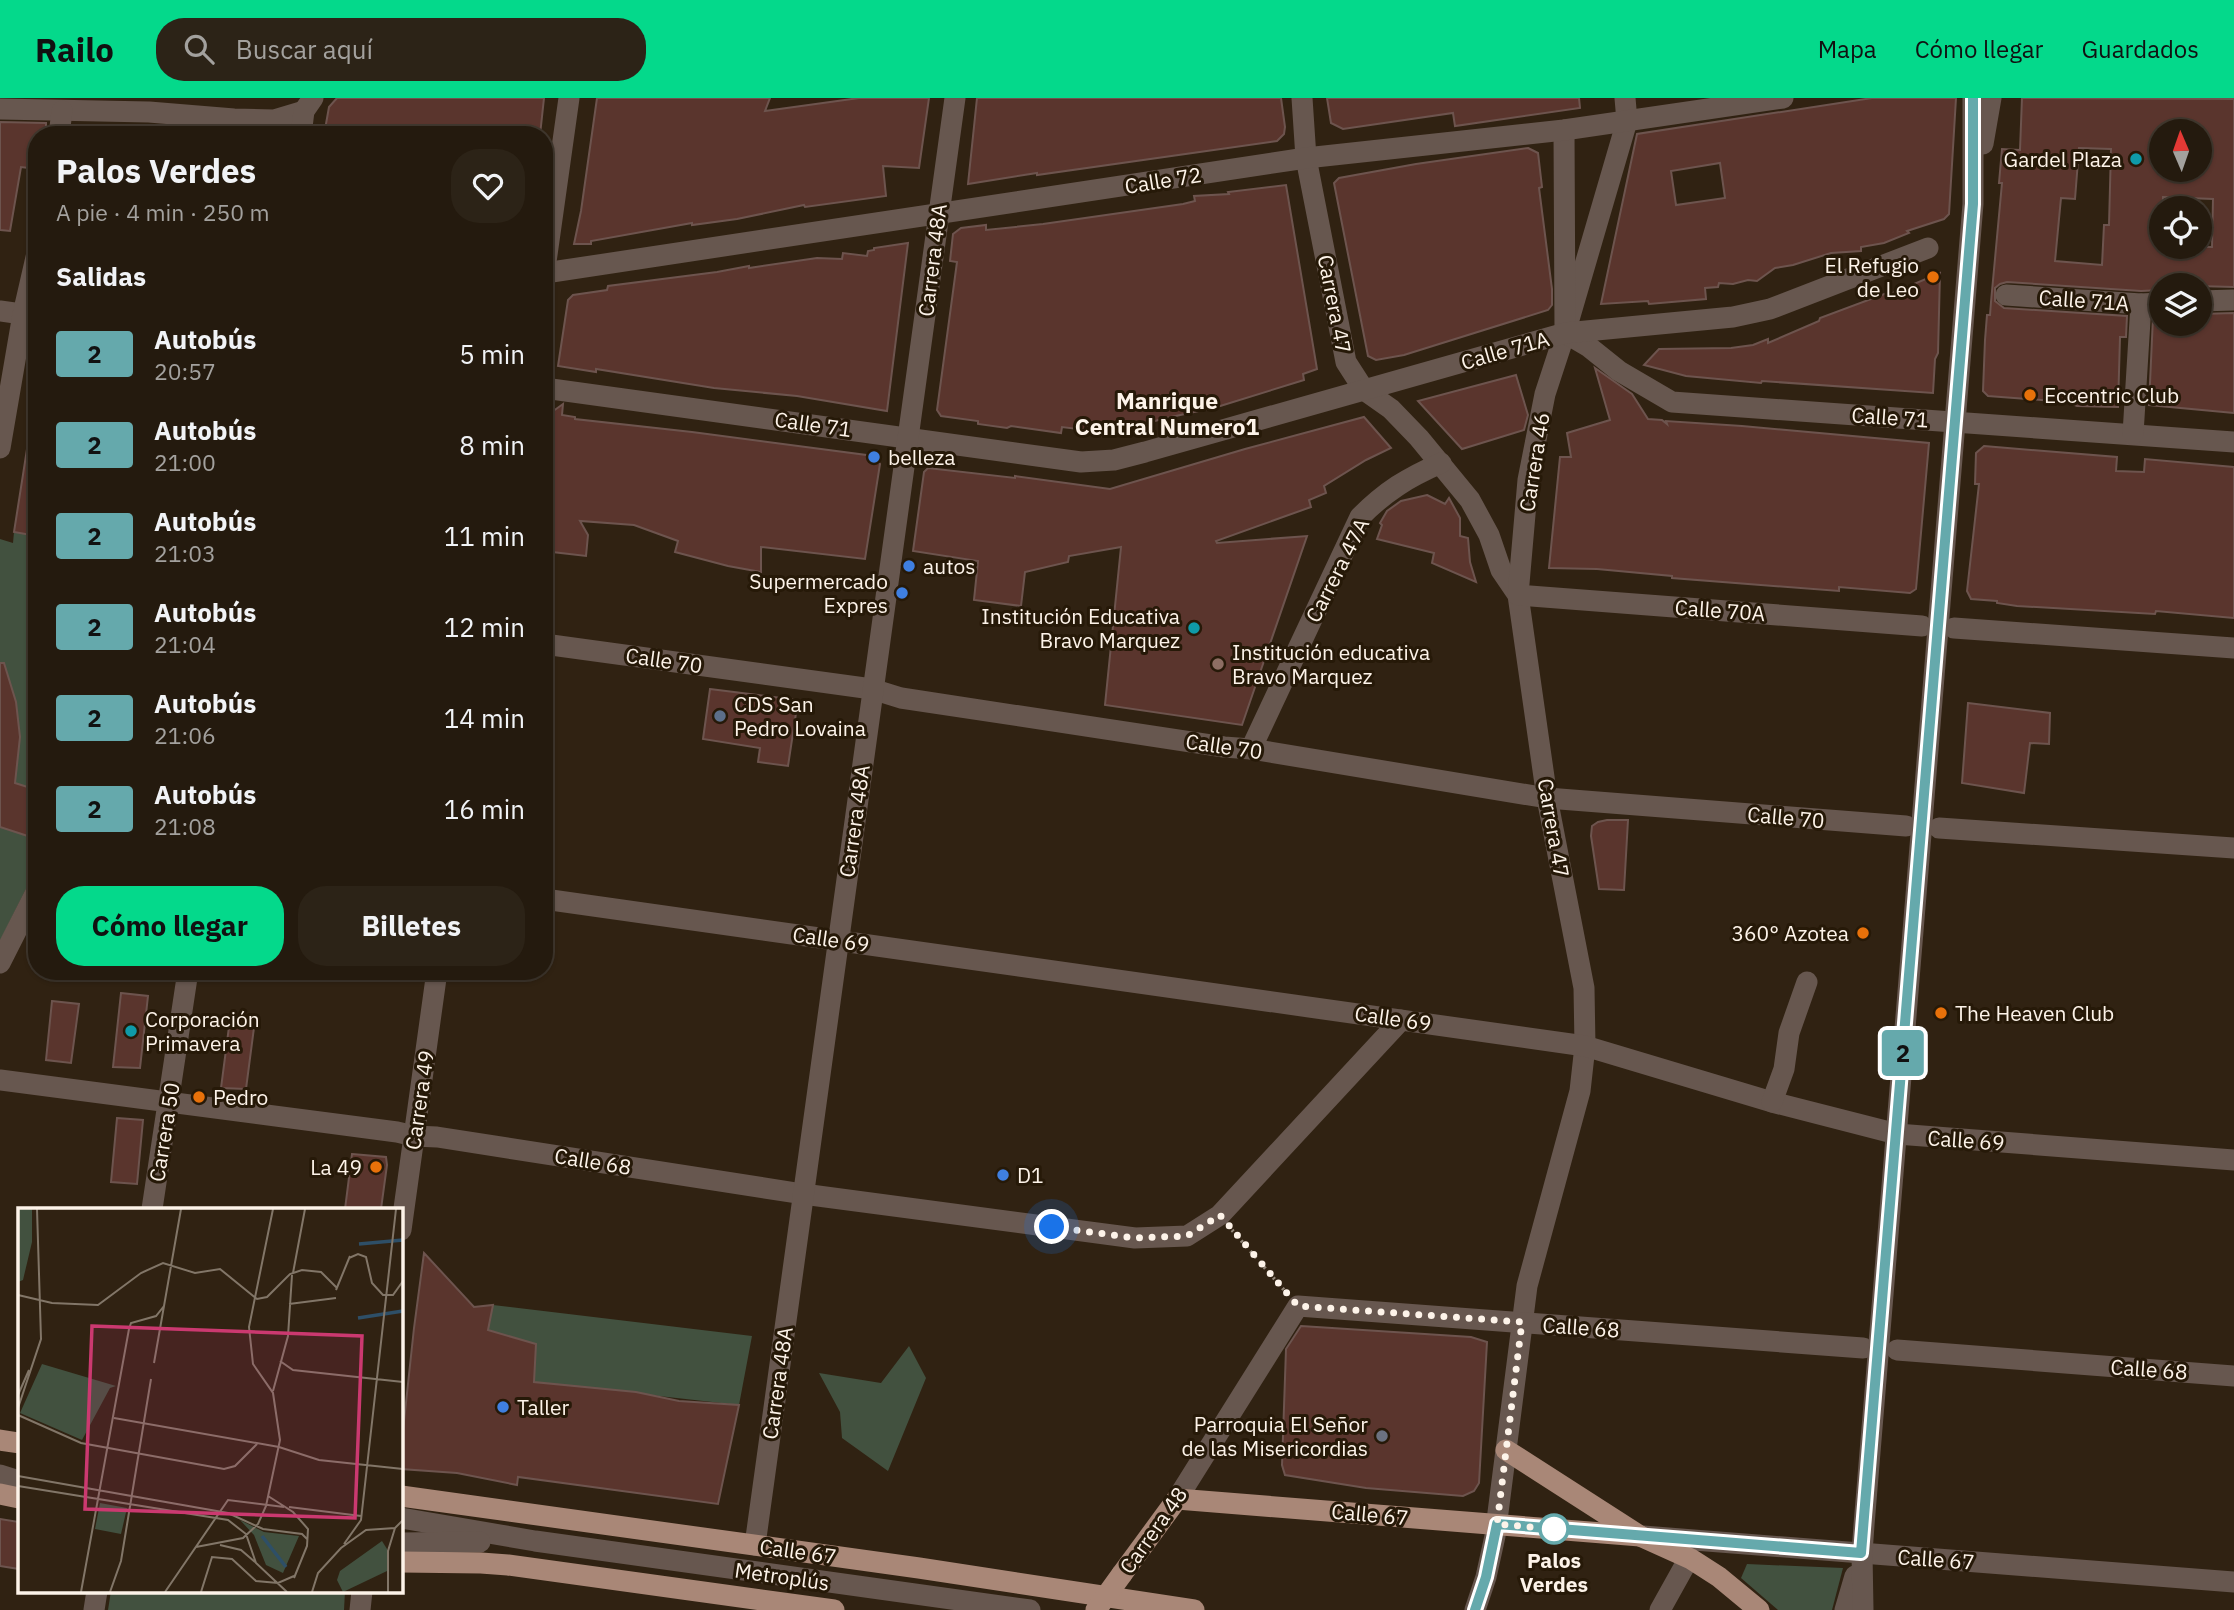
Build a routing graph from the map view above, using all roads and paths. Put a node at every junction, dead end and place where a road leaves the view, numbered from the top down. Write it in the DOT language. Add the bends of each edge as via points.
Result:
graph roads {
  1 [pos="569,98"];
  2 [pos="955,98"];
  3 [pos="1302,98"];
  4 [pos="1625,98"];
  5 [pos="1783,98"];
  6 [pos="1973,98"];
  7 [pos="1991,98"];
  8 [pos="309,105"];
  9 [pos="0,109"];
  10 [pos="62,111"];
  11 [pos="1627,121"];
  12 [pos="60,126"];
  13 [pos="303,126"];
  14 [pos="1564,130"];
  15 [pos="1306,158"];
  16 [pos="1973,204"];
  17 [pos="938,215"];
  18 [pos="553,216"];
  19 [pos="1928,248"];
  20 [pos="553,274"];
  21 [pos="2006,295"];
  22 [pos="2234,300"];
  23 [pos="2212,301"];
  24 [pos="2149,303"];
  25 [pos="0,311"];
  26 [pos="28,315"];
  27 [pos="2149,318"];
  28 [pos="28,324"];
  29 [pos="1565,333"];
  30 [pos="553,389"];
  31 [pos="1364,390"];
  32 [pos="1954,422"];
  33 [pos="2133,434"];
  34 [pos="909,437"];
  35 [pos="2234,442"];
  36 [pos="0,448"];
  37 [pos="1081,462"];
  38 [pos="1441,463"];
  39 [pos="1518,595"];
  40 [pos="1922,626"];
  41 [pos="1954,628"];
  42 [pos="553,645"];
  43 [pos="2234,648"];
  44 [pos="872,689"];
  45 [pos="1251,749"];
  46 [pos="1547,798"];
  47 [pos="1906,826"];
  48 [pos="1939,828"];
  49 [pos="2234,848"];
  50 [pos="553,899"];
  51 [pos="28,908"];
  52 [pos="838,940"];
  53 [pos="0,963"];
  54 [pos="187,980"];
  55 [pos="436,980"];
  56 [pos="1807,982"];
  57 [pos="1402,1020"];
  58 [pos="1585,1046"];
  59 [pos="0,1080"];
  60 [pos="169,1102"];
  61 [pos="1772,1102"];
  62 [pos="1897,1134"];
  63 [pos="414,1136"];
  64 [pos="2234,1160"];
  65 [pos="803,1194"];
  66 [pos="152,1208"];
  67 [pos="1220,1215"];
  68 [pos="402,1223"];
  69 [pos="1298,1306"];
  70 [pos="1522,1322"];
  71 [pos="1863,1348"];
  72 [pos="1897,1350"];
  73 [pos="2234,1376"];
  74 [pos="0,1440"];
  75 [pos="18,1443"];
  76 [pos="1506,1450"];
  77 [pos="0,1465"];
  78 [pos="18,1467"];
  79 [pos="0,1475"];
  80 [pos="18,1481"];
  81 [pos="0,1494"];
  82 [pos="402,1496"];
  83 [pos="18,1498"];
  84 [pos="1177,1499"];
  85 [pos="402,1518"];
  86 [pos="1497,1524"];
  87 [pos="1640,1536"];
  88 [pos="535,1541"];
  89 [pos="402,1543"];
  90 [pos="755,1545"];
  91 [pos="1861,1553"];
  92 [pos="1689,1558"];
  93 [pos="402,1562"];
  94 [pos="2234,1582"];
  95 [pos="97,1592"];
  96 [pos="362,1592"];
  97 [pos="94,1610"];
  98 [pos="360,1610"];
  99 [pos="834,1610"];
  100 [pos="1030,1610"];
  101 [pos="1097,1610"];
  102 [pos="1194,1610"];
  103 [pos="1475,1610"];
  104 [pos="1660,1610"];
  105 [pos="1759,1610"];
  106 [pos="1845,1610"];
  107 [pos="1863,1610"];
  1 -- 18 [label="street"];
  2 -- 17 [label="street, Carrera 48A"];
  3 -- 15 [label="street, Carrera 47"];
  4 -- 11 [label="street, Carrera 46"];
  5 -- 11 [label="street, Calle 72"];
  6 -- 16 [label="street"];
  7 -- 16 [label="street"];
  8 -- 10 [label="street" via="274,120"];
  8 -- 13 [label="street"];
  9 -- 10 [label="street"];
  10 -- 12 [label="street"];
  11 -- 14 [label="street, Calle 72"];
  11 -- 29 [label="street, Carrera 46"];
  14 -- 15 [label="street, Calle 72"];
  14 -- 29 [label="street, Carrera 46"];
  15 -- 17 [label="street, Calle 72"];
  15 -- 31 [label="street, Carrera 47" via="1346,362"];
  16 -- 32 [label="street"];
  17 -- 20 [label="street, Calle 72"];
  17 -- 34 [label="street, Carrera 48A"];
  19 -- 29 [label="street, Calle 71A" via="1770,309 1733,317"];
  21 -- 24 [label="street, Calle 71A"];
  22 -- 23 [label="street"];
  25 -- 26 [label="street"];
  27 -- 33 [label="street"];
  28 -- 36 [label="street"];
  29 -- 31 [label="street, Calle 71A"];
  29 -- 32 [label="street, Calle 71" via="1672,402"];
  29 -- 39 [label="street, Carrera 46" via="1545,394 1528,480"];
  30 -- 34 [label="street, Calle 71"];
  31 -- 37 [label="street, Calle 71A" via="1114,460"];
  31 -- 38 [label="street, Carrera 47" via="1391,409"];
  32 -- 33 [label="street, Calle 71"];
  32 -- 62 [label="street"];
  33 -- 35 [label="street, Calle 71"];
  34 -- 37 [label="street, Calle 71"];
  34 -- 44 [label="street, Carrera 48A"];
  38 -- 39 [label="street, Carrera 47" via="1470,500"];
  38 -- 45 [label="street, Carrera 47A" via="1399,483 1360,517"];
  39 -- 40 [label="street, Calle 70A"];
  39 -- 46 [label="street, Carrera 47"];
  41 -- 43 [label="street"];
  42 -- 44 [label="street, Calle 70"];
  44 -- 45 [label="street, Calle 70" via="901,698"];
  44 -- 52 [label="street, Carrera 48A"];
  45 -- 46 [label="street, Calle 70"];
  46 -- 47 [label="street, Calle 70"];
  46 -- 58 [label="street, Carrera 47" via="1584,988"];
  48 -- 49 [label="street"];
  50 -- 52 [label="street, Calle 69"];
  51 -- 53 [label="street"];
  52 -- 57 [label="street, Calle 69"];
  52 -- 65 [label="street, Carrera 48A"];
  54 -- 60 [label="street, Carrera 50"];
  55 -- 63 [label="street, Carrera 49"];
  56 -- 61 [label="street"];
  57 -- 58 [label="street, Calle 69"];
  57 -- 67 [label="street"];
  58 -- 61 [label="street, Calle 69"];
  58 -- 70 [label="street, Carrera 47" via="1580,1091 1532,1265"];
  59 -- 60 [label="street, Calle 68"];
  60 -- 63 [label="street, Calle 68"];
  60 -- 66 [label="street, Carrera 50"];
  61 -- 62 [label="street, Calle 69"];
  62 -- 64 [label="street, Calle 69"];
  62 -- 91 [label="street"];
  63 -- 65 [label="street, Calle 68"];
  63 -- 68 [label="street, Carrera 49"];
  65 -- 67 [label="street, Calle 68" via="1135,1238 1187,1236"];
  65 -- 90 [label="street, Carrera 48A"];
  67 -- 69 [label="path"];
  69 -- 70 [label="street, Calle 68"];
  69 -- 84 [label="street, Carrera 48"];
  70 -- 71 [label="street, Calle 68"];
  70 -- 76 [label="street, Carrera 47"];
  72 -- 73 [label="street, Calle 68"];
  74 -- 75 [label="main road"];
  76 -- 86 [label="street, Carrera 47"];
  76 -- 87 [label="main road"];
  77 -- 78 [label="street"];
  79 -- 80 [label="street"];
  81 -- 83 [label="main road"];
  82 -- 90 [label="main road, Calle 67"];
  84 -- 86 [label="main road, Calle 67"];
  84 -- 101 [label="main road, Carrera 48, bridge"];
  85 -- 88 [label="street, Metroplús"];
  86 -- 87 [label="main road, Calle 67"];
  86 -- 103 [label="street, Carrera 47"];
  87 -- 91 [label="street, Calle 67"];
  87 -- 92 [label="main road"];
  88 -- 89 [label="street, Metroplús"];
  88 -- 100 [label="street, Metroplús"];
  90 -- 102 [label="main road, Calle 67"];
  91 -- 94 [label="street, Calle 67"];
  91 -- 106 [label="street"];
  91 -- 107 [label="street"];
  92 -- 104 [label="street"];
  92 -- 105 [label="main road"];
  93 -- 99 [label="main road" via="508,1566"];
  95 -- 97 [label="street"];
  96 -- 98 [label="street"];
}
